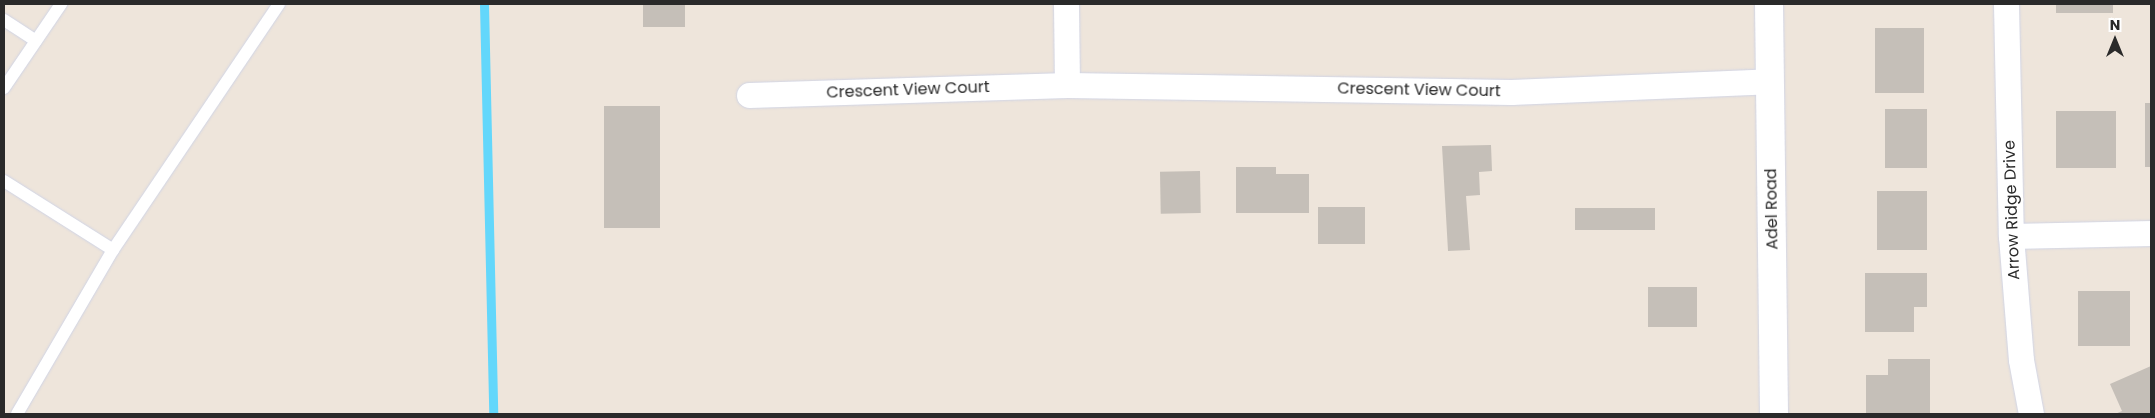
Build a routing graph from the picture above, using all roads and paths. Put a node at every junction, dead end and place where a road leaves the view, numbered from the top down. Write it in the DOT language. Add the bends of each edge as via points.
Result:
graph roads {
  1 [pos="61,4"];
  2 [pos="278,4"];
  3 [pos="1066,4"];
  4 [pos="1769,4"];
  5 [pos="2006,4"];
  6 [pos="4,20"];
  7 [pos="36,41"];
  8 [pos="1770,81"];
  9 [pos="1067,84"];
  10 [pos="4,88"];
  11 [pos="749,95"];
  12 [pos="4,181"];
  13 [pos="2151,233"];
  14 [pos="2011,236"];
  15 [pos="113,250"];
  16 [pos="17,414"];
  17 [pos="1774,414"];
  18 [pos="2031,414"];
  1 -- 7 [label="lane"];
  2 -- 15 [label="lane"];
  3 -- 9 [label="street"];
  4 -- 8 [label="street, Adel Road"];
  5 -- 14 [label="street, Arrow Ridge Drive"];
  6 -- 7 [label="lane"];
  7 -- 10 [label="lane"];
  8 -- 9 [label="street, Crescent View Court" via="1510,92"];
  8 -- 17 [label="street, Adel Road"];
  9 -- 11 [label="street, Crescent View Court"];
  12 -- 15 [label="lane"];
  13 -- 14 [label="street"];
  14 -- 18 [label="street, Arrow Ridge Drive" via="2021,360"];
  15 -- 16 [label="lane"];
}
